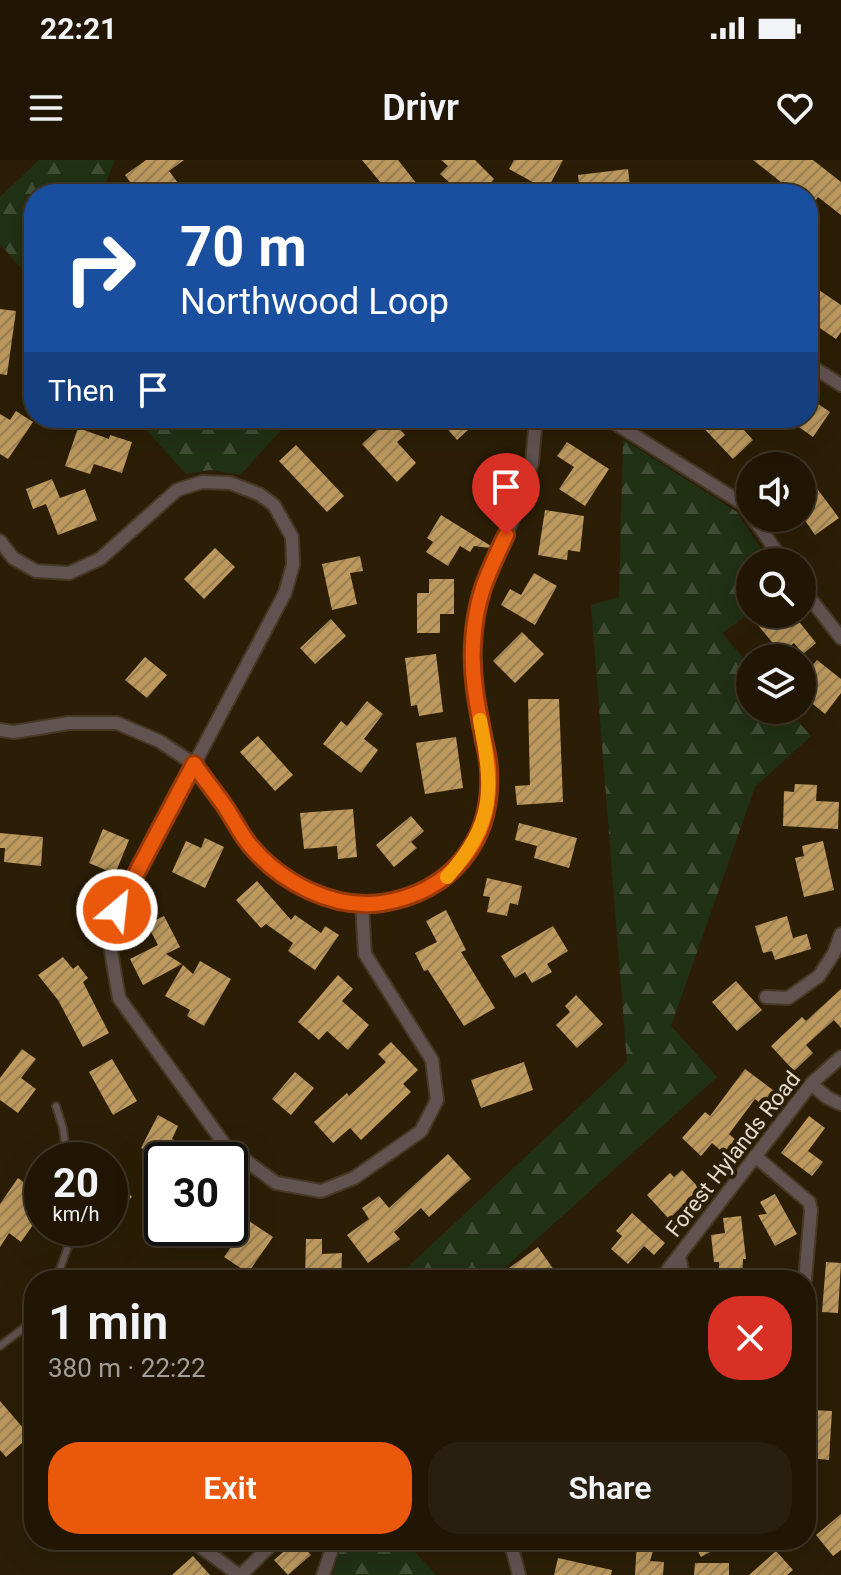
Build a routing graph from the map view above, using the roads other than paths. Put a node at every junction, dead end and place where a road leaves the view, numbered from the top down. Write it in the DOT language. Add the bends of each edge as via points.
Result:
graph roads {
  1 [pos="818,370"];
  2 [pos="841,385"];
  3 [pos="535,428"];
  4 [pos="623,428"];
  5 [pos="736,500"];
  6 [pos="0,541"];
  7 [pos="816,606"];
  8 [pos="841,638"];
  9 [pos="0,730"];
  10 [pos="194,764"];
  11 [pos="362,906"];
  12 [pos="841,934"];
  13 [pos="766,997"];
  14 [pos="841,1057"];
  15 [pos="811,1084"];
  16 [pos="841,1104"];
  17 [pos="56,1106"];
  18 [pos="65,1142"];
  19 [pos="755,1156"];
  20 [pos="68,1246"];
  21 [pos="679,1256"];
  22 [pos="60,1270"];
  23 [pos="668,1270"];
  24 [pos="682,1270"];
  25 [pos="806,1270"];
  26 [pos="24,1328"];
  27 [pos="0,1346"];
  28 [pos="205,1550"];
  29 [pos="266,1550"];
  30 [pos="332,1550"];
  31 [pos="513,1550"];
  32 [pos="240,1575"];
  33 [pos="323,1575"];
  34 [pos="519,1575"];
  1 -- 2 [label="street"];
  3 -- 11 [label="street" via="532,463 479,594 473,646 489,771 485,817 466,855 442,882 406,899"];
  4 -- 5 [label="street"];
  6 -- 10 [label="street" via="13,558 36,571 69,573 100,559 177,490 202,482 230,483 274,505 292,537 293,565 285,593"];
  7 -- 8 [label="street"];
  9 -- 10 [label="street" via="117,723"];
  10 -- 11 [label="street" via="264,860 294,883"];
  10 -- 11 [label="street" via="117,910 111,951 119,998 225,1145 276,1183 321,1191 354,1178 421,1131 437,1100 432,1060 365,954"];
  12 -- 13 [label="street" via="819,976 788,998"];
  14 -- 15 [label="street, Forest Hylands Road"];
  15 -- 16 [label="street"];
  15 -- 19 [label="street, Forest Hylands Road"];
  17 -- 18 [label="lane"];
  19 -- 21 [label="street, Forest Hylands Road"];
  19 -- 25 [label="street" via="809,1202"];
  20 -- 22 [label="lane"];
  21 -- 23 [label="street, Forest Hylands Road"];
  21 -- 24 [label="street"];
  26 -- 27 [label="lane"];
  28 -- 32 [label="street"];
  29 -- 32 [label="street"];
  30 -- 33 [label="street"];
  31 -- 34 [label="street"];
}
